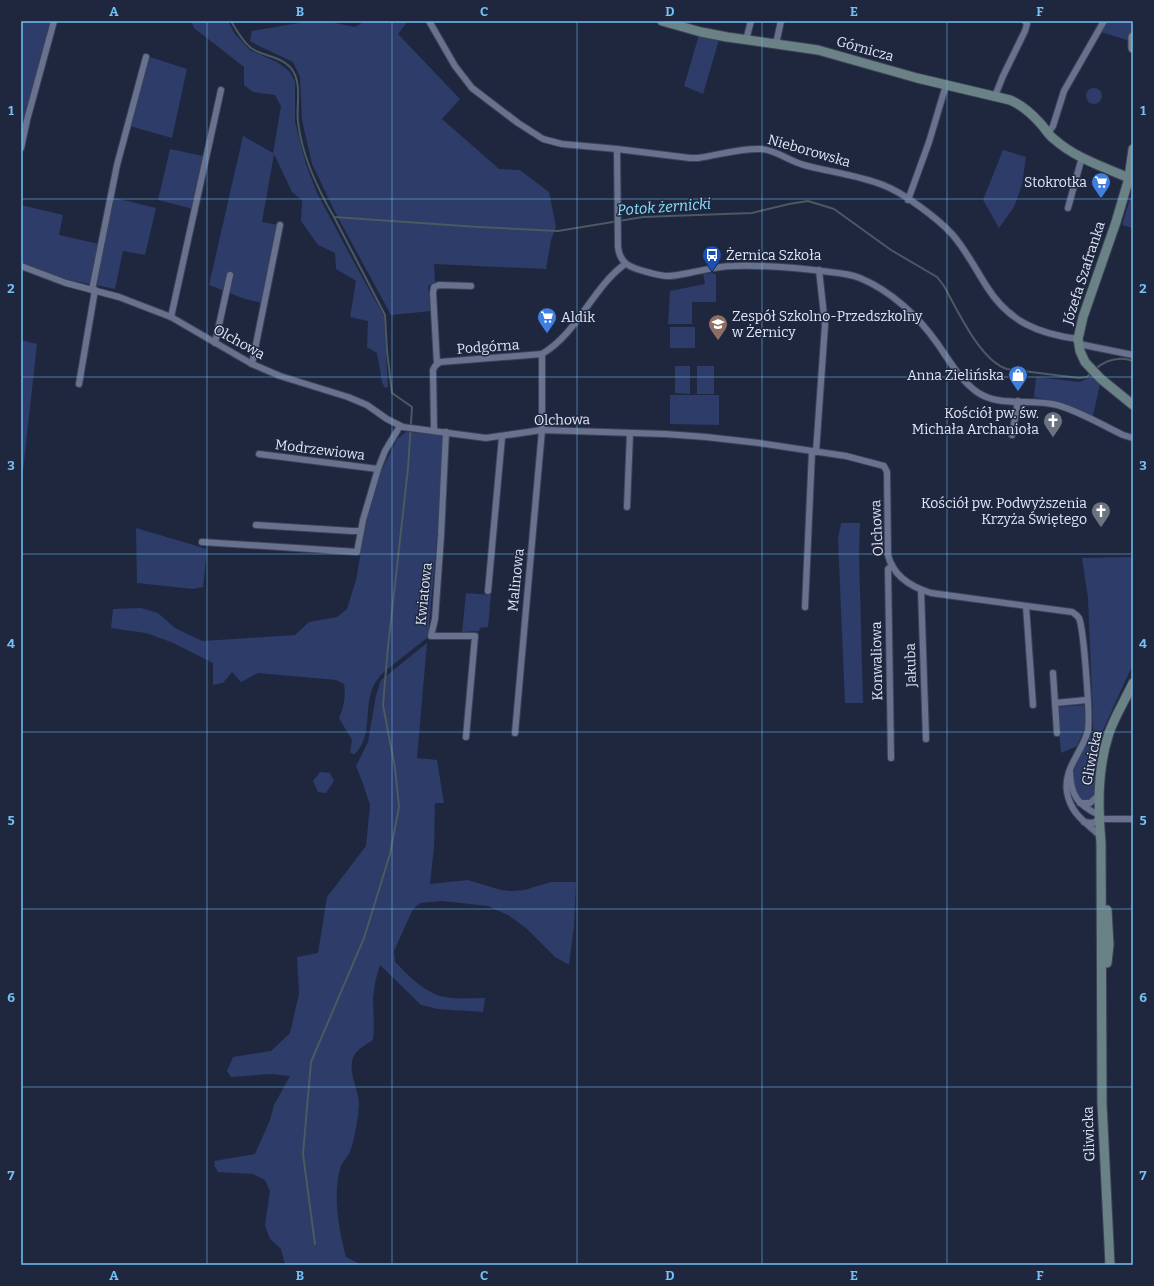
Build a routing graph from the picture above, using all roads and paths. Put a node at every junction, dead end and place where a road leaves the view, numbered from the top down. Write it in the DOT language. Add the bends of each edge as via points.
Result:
graph roads {
  1 [pos="54,21"];
  2 [pos="429,21"];
  3 [pos="662,21"];
  4 [pos="751,21"];
  5 [pos="781,21"];
  6 [pos="1026,21"];
  7 [pos="1104,21"];
  8 [pos="1133,37"];
  9 [pos="746,40"];
  10 [pos="776,44"];
  11 [pos="1133,48"];
  12 [pos="146,57"];
  13 [pos="946,85"];
  14 [pos="221,90"];
  15 [pos="995,96"];
  16 [pos="1048,133"];
  17 [pos="21,148"];
  18 [pos="617,149"];
  19 [pos="1133,149"];
  20 [pos="1082,157"];
  21 [pos="1131,178"];
  22 [pos="908,200"];
  23 [pos="1068,208"];
  24 [pos="280,225"];
  25 [pos="625,264"];
  26 [pos="21,266"];
  27 [pos="819,270"];
  28 [pos="230,275"];
  29 [pos="471,286"];
  30 [pos="93,290"];
  31 [pos="171,317"];
  32 [pos="1078,342"];
  33 [pos="215,343"];
  34 [pos="542,354"];
  35 [pos="1133,355"];
  36 [pos="252,364"];
  37 [pos="437,364"];
  38 [pos="79,384"];
  39 [pos="1018,401"];
  40 [pos="1133,405"];
  41 [pos="400,426"];
  42 [pos="434,430"];
  43 [pos="542,430"];
  44 [pos="446,432"];
  45 [pos="630,433"];
  46 [pos="1012,435"];
  47 [pos="502,437"];
  48 [pos="1133,438"];
  49 [pos="814,451"];
  50 [pos="259,454"];
  51 [pos="378,469"];
  52 [pos="627,507"];
  53 [pos="256,525"];
  54 [pos="361,531"];
  55 [pos="202,542"];
  56 [pos="892,565"];
  57 [pos="921,590"];
  58 [pos="488,591"];
  59 [pos="1026,606"];
  60 [pos="805,607"];
  61 [pos="1053,673"];
  62 [pos="1133,683"];
  63 [pos="1087,700"];
  64 [pos="1055,703"];
  65 [pos="1033,705"];
  66 [pos="515,733"];
  67 [pos="1057,733"];
  68 [pos="466,737"];
  69 [pos="926,739"];
  70 [pos="891,758"];
  71 [pos="1071,766"];
  72 [pos="1099,795"];
  73 [pos="1080,803"];
  74 [pos="1099,817"];
  75 [pos="1133,819"];
  76 [pos="1084,822"];
  77 [pos="1101,840"];
  78 [pos="1110,1265"];
  1 -- 17 [label="street"];
  2 -- 18 [label="street, Nieborowska" via="467,82 518,123 550,142"];
  3 -- 9 [label="street, Górnicza" via="701,32"];
  4 -- 9 [label="street"];
  5 -- 10 [label="street"];
  6 -- 15 [label="street" via="1025,30"];
  7 -- 16 [label="street" via="1064,91 1053,126"];
  8 -- 11 [label="street"];
  9 -- 10 [label="street, Górnicza"];
  10 -- 13 [label="street, Górnicza" via="824,52"];
  12 -- 30 [label="street" via="118,165"];
  13 -- 15 [label="street, Górnicza"];
  13 -- 22 [label="street"];
  14 -- 31 [label="street"];
  15 -- 16 [label="street, Górnicza" via="1020,105"];
  16 -- 20 [label="street, Górnicza" via="1054,140"];
  18 -- 22 [label="street, Nieborowska" via="694,158 753,149 765,150 804,164 877,183"];
  18 -- 25 [label="street" via="619,253"];
  19 -- 21 [label="street, Józefa Szafranka"];
  20 -- 21 [label="street, Górnicza"];
  20 -- 23 [label="street"];
  21 -- 32 [label="street, Józefa Szafranka" via="1081,324"];
  22 -- 32 [label="street, Nieborowska" via="928,213 952,235 996,300 1008,312 1036,330"];
  24 -- 36 [label="street"];
  25 -- 27 [label="street" via="638,270 669,276 734,266"];
  25 -- 34 [label="street" via="607,280 559,342"];
  26 -- 30 [label="street, Olchowa"];
  27 -- 39 [label="street" via="859,277 886,293 921,323 973,389 990,399"];
  27 -- 49 [label="street" via="824,326"];
  28 -- 33 [label="street"];
  29 -- 37 [label="street, Podgórna" via="434,287"];
  30 -- 31 [label="street, Olchowa"];
  30 -- 38 [label="street"];
  31 -- 33 [label="street, Olchowa"];
  32 -- 35 [label="street, Nieborowska"];
  32 -- 40 [label="street, Józefa Szafranka" via="1082,357 1090,368"];
  33 -- 36 [label="street, Olchowa"];
  34 -- 37 [label="street, Podgórna"];
  34 -- 43 [label="street"];
  36 -- 41 [label="street, Olchowa" via="280,376 348,397 367,405"];
  37 -- 42 [label="street, Podgórna" via="433,370"];
  39 -- 46 [label="street"];
  39 -- 48 [label="street" via="1057,405"];
  41 -- 42 [label="street, Olchowa"];
  41 -- 51 [label="street"];
  42 -- 44 [label="street, Olchowa"];
  43 -- 45 [label="street, Olchowa"];
  43 -- 47 [label="street, Olchowa"];
  43 -- 66 [label="street, Malinowa"];
  44 -- 47 [label="street, Olchowa" via="480,438"];
  44 -- 68 [label="street, Kwiatowa" via="438,581 435,619 430,636 475,636"];
  45 -- 49 [label="street, Olchowa" via="706,436"];
  45 -- 52 [label="street"];
  47 -- 58 [label="street"];
  49 -- 56 [label="street, Olchowa" via="856,458 886,468 887,544"];
  49 -- 60 [label="street"];
  50 -- 51 [label="street, Modrzewiowa"];
  51 -- 54 [label="street"];
  53 -- 54 [label="street"];
  54 -- 55 [label="street" via="357,552"];
  56 -- 57 [label="street, Olchowa" via="907,583"];
  56 -- 70 [label="street, Konwaliowa" via="888,569"];
  57 -- 59 [label="street, Olchowa"];
  57 -- 69 [label="street, Jakuba"];
  59 -- 63 [label="street, Olchowa" via="1072,612 1077,615 1082,632"];
  59 -- 65 [label="street"];
  61 -- 64 [label="street"];
  62 -- 72 [label="street, Gliwicka" via="1109,734 1104,752"];
  63 -- 64 [label="street"];
  63 -- 71 [label="street, Olchowa" via="1086,734"];
  64 -- 67 [label="street"];
  71 -- 73 [label="street, Olchowa" via="1072,790"];
  71 -- 76 [label="street, Olchowa" via="1066,779 1067,796 1078,817"];
  72 -- 73 [label="street" via="1090,803"];
  72 -- 74 [label="street, Gliwicka"];
  73 -- 74 [label="street"];
  74 -- 75 [label="street"];
  74 -- 76 [label="street" via="1093,823"];
  74 -- 77 [label="street, Gliwicka"];
  76 -- 77 [label="street, Olchowa"];
  77 -- 78 [label="street, Gliwicka" via="1107,883 1109,944 1102,1002 1102,1104"];
}
